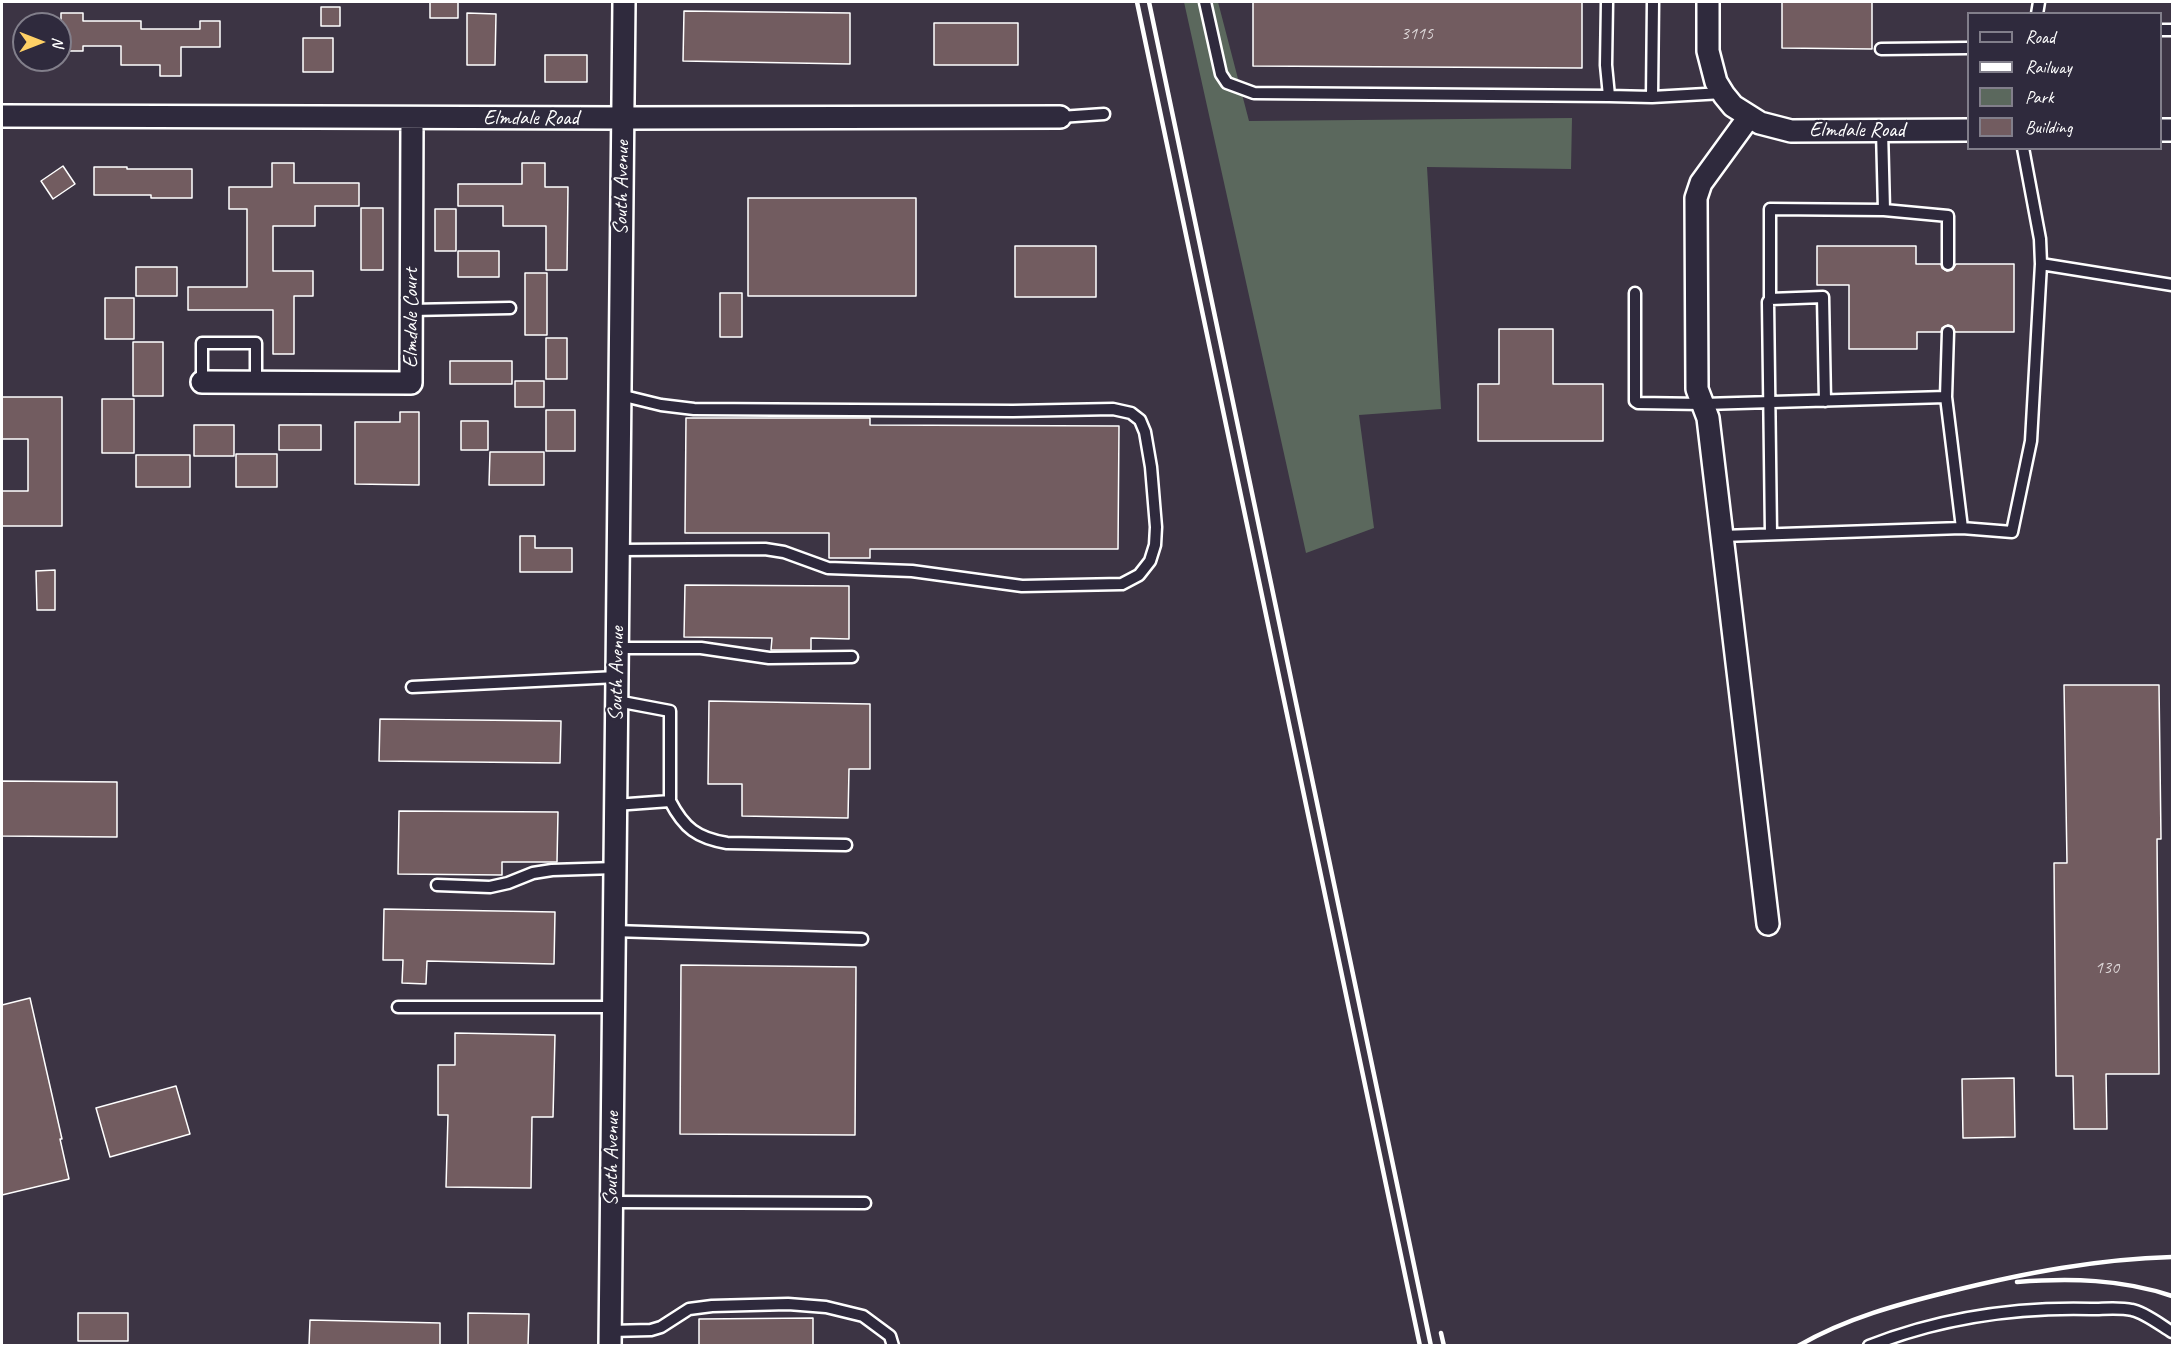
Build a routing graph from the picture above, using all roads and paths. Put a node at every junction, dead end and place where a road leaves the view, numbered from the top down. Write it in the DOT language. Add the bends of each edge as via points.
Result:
graph roads {
  1 [pos="624,2"];
  2 [pos="1205,2"];
  3 [pos="1607,2"];
  4 [pos="1653,2"];
  5 [pos="1708,2"];
  6 [pos="1881,48"];
  7 [pos="1967,48"];
  8 [pos="1723,93"];
  9 [pos="1609,96"];
  10 [pos="1652,97"];
  11 [pos="1104,114"];
  12 [pos="2,116"];
  13 [pos="412,117"];
  14 [pos="1060,117"];
  15 [pos="1749,117"];
  16 [pos="623,118"];
  17 [pos="1882,130"];
  18 [pos="1967,130"];
  19 [pos="2023,150"];
  20 [pos="1884,210"];
  21 [pos="1948,264"];
  22 [pos="2040,264"];
  23 [pos="2172,285"];
  24 [pos="1635,292"];
  25 [pos="1770,299"];
  26 [pos="510,308"];
  27 [pos="411,310"];
  28 [pos="1948,332"];
  29 [pos="202,381"];
  30 [pos="256,382"];
  31 [pos="620,395"];
  32 [pos="1946,397"];
  33 [pos="1825,400"];
  34 [pos="1769,402"];
  35 [pos="1703,404"];
  36 [pos="1962,528"];
  37 [pos="1771,534"];
  38 [pos="1722,536"];
  39 [pos="618,550"];
  40 [pos="617,648"];
  41 [pos="852,657"];
  42 [pos="617,677"];
  43 [pos="412,687"];
  44 [pos="617,701"];
  45 [pos="670,801"];
  46 [pos="615,805"];
  47 [pos="846,846"];
  48 [pos="615,868"];
  49 [pos="437,885"];
  50 [pos="1768,924"];
  51 [pos="614,931"];
  52 [pos="862,939"];
  53 [pos="398,1007"];
  54 [pos="613,1007"];
  55 [pos="612,1202"];
  56 [pos="865,1203"];
  57 [pos="2172,1332"];
  58 [pos="610,1338"];
  59 [pos="893,1346"];
  60 [pos="1869,1346"];
  1 -- 16 [label="street, South Avenue"];
  2 -- 9 [label="lane" via="1221,74 1227,83 1248,92"];
  3 -- 9 [label="lane"];
  4 -- 10 [label="lane"];
  5 -- 8 [label="street" via="1711,67"];
  6 -- 7 [label="lane"];
  8 -- 10 [label="lane"];
  8 -- 15 [label="street, Elmdale Road"];
  9 -- 10 [label="lane"];
  11 -- 14 [label="lane"];
  12 -- 13 [label="street, Elmdale Road"];
  13 -- 16 [label="street, Elmdale Road"];
  13 -- 27 [label="street, Elmdale Court"];
  14 -- 16 [label="street, Elmdale Road"];
  15 -- 17 [label="street, Elmdale Road" via="1791,131"];
  15 -- 35 [label="street" via="1701,183 1696,198 1697,389"];
  16 -- 31 [label="street, South Avenue"];
  17 -- 18 [label="street, Elmdale Road"];
  17 -- 20 [label="lane"];
  19 -- 22 [label="lane" via="2040,239"];
  20 -- 21 [label="lane" via="1948,216"];
  20 -- 25 [label="lane" via="1770,208"];
  22 -- 23 [label="lane"];
  22 -- 36 [label="lane" via="2031,441 2012,532"];
  24 -- 35 [label="lane" via="1635,400"];
  25 -- 33 [label="lane" via="1823,297"];
  25 -- 34 [label="lane"];
  26 -- 27 [label="lane"];
  27 -- 30 [label="street, Elmdale Court" via="411,383"];
  28 -- 32 [label="lane"];
  29 -- 30 [label="street, Elmdale Court"];
  29 -- 30 [label="lane" via="202,343 256,343"];
  31 -- 39 [label="street, South Avenue"];
  31 -- 39 [label="lane" via="694,408 1113,409 1131,413 1140,420 1145,432 1156,527 1150,561 1138,575 1122,584 1022,586 912,571 828,568 765,549"];
  32 -- 33 [label="lane"];
  32 -- 36 [label="lane"];
  33 -- 34 [label="lane"];
  34 -- 35 [label="lane"];
  34 -- 37 [label="lane"];
  35 -- 38 [label="street"];
  36 -- 37 [label="lane"];
  37 -- 38 [label="lane"];
  38 -- 50 [label="street"];
  39 -- 40 [label="street, South Avenue"];
  40 -- 41 [label="lane" via="701,648 769,658"];
  40 -- 42 [label="street, South Avenue"];
  42 -- 43 [label="lane"];
  42 -- 44 [label="street, South Avenue"];
  44 -- 45 [label="lane" via="670,711"];
  44 -- 46 [label="street, South Avenue"];
  45 -- 46 [label="lane"];
  45 -- 47 [label="lane" via="678,817 708,840"];
  46 -- 48 [label="street, South Avenue"];
  48 -- 49 [label="lane" via="552,870 490,887"];
  48 -- 51 [label="street, South Avenue"];
  51 -- 52 [label="lane"];
  51 -- 54 [label="street, South Avenue"];
  53 -- 54 [label="lane"];
  54 -- 55 [label="street, South Avenue"];
  55 -- 56 [label="lane"];
  55 -- 58 [label="street, South Avenue"];
  57 -- 60 [label="lane" via="2133,1310 2075,1308 2004,1312 1946,1321"];
  58 -- 59 [label="lane" via="662,1327 689,1309 788,1304 826,1306 863,1317 890,1336"];
}
